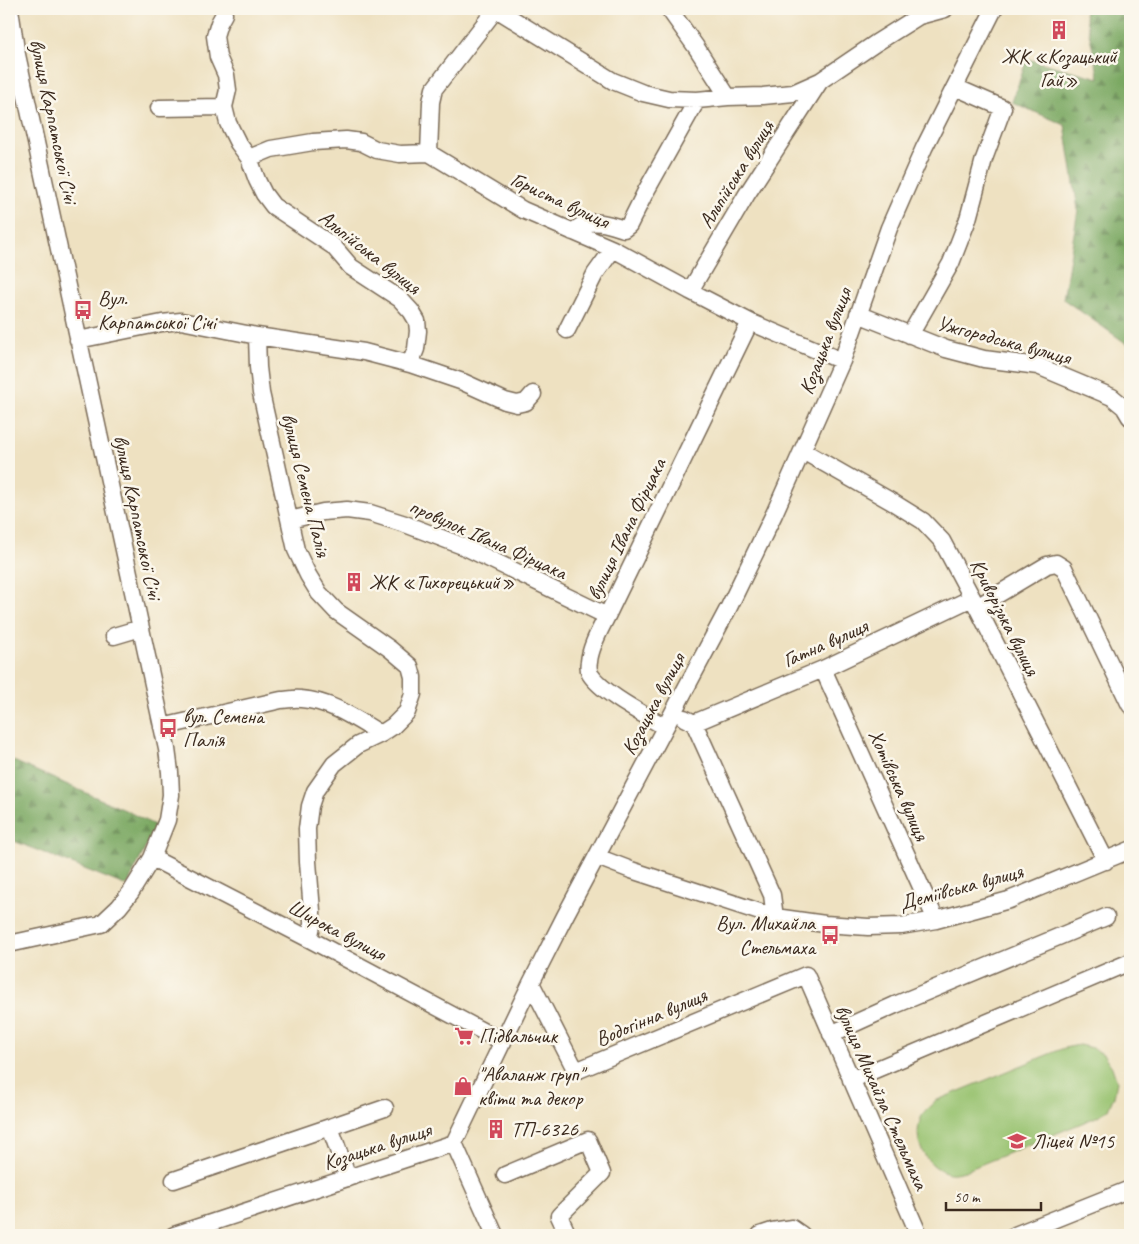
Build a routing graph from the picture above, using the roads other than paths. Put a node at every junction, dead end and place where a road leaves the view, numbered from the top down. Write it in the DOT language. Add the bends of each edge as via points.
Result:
graph roads {
  1 [pos="10,9"];
  2 [pos="496,9"];
  3 [pos="669,9"];
  4 [pos="945,9"];
  5 [pos="994,9"];
  6 [pos="224,14"];
  7 [pos="820,81"];
  8 [pos="955,87"];
  9 [pos="728,97"];
  10 [pos="697,100"];
  11 [pos="224,107"];
  12 [pos="158,108"];
  13 [pos="430,153"];
  14 [pos="249,158"];
  15 [pos="573,232"];
  16 [pos="613,249"];
  17 [pos="690,291"];
  18 [pos="858,314"];
  19 [pos="750,322"];
  20 [pos="567,330"];
  21 [pos="910,335"];
  22 [pos="257,336"];
  23 [pos="78,340"];
  24 [pos="842,361"];
  25 [pos="410,364"];
  26 [pos="533,394"];
  27 [pos="1130,417"];
  28 [pos="802,451"];
  29 [pos="290,520"];
  30 [pos="975,602"];
  31 [pos="607,616"];
  32 [pos="141,628"];
  33 [pos="114,636"];
  34 [pos="823,669"];
  35 [pos="1130,705"];
  36 [pos="674,712"];
  37 [pos="694,723"];
  38 [pos="162,727"];
  39 [pos="665,727"];
  40 [pos="381,734"];
  41 [pos="1130,850"];
  42 [pos="596,857"];
  43 [pos="152,858"];
  44 [pos="1106,861"];
  45 [pos="1106,916"];
  46 [pos="775,917"];
  47 [pos="936,920"];
  48 [pos="309,939"];
  49 [pos="9,944"];
  50 [pos="1130,962"];
  51 [pos="806,975"];
  52 [pos="531,983"];
  53 [pos="831,1034"];
  54 [pos="503,1042"];
  55 [pos="851,1080"];
  56 [pos="386,1108"];
  57 [pos="330,1127"];
  58 [pos="454,1143"];
  59 [pos="505,1175"];
  60 [pos="348,1178"];
  61 [pos="174,1180"];
  62 [pos="1130,1189"];
  63 [pos="174,1235"];
  64 [pos="495,1235"];
  65 [pos="568,1235"];
  66 [pos="760,1235"];
  67 [pos="802,1235"];
  68 [pos="920,1235"];
  69 [pos="1015,1235"];
  1 -- 23 [label="street, вулиця Карпатської Січі"];
  2 -- 10 [label="street, Альпійська вулиця" via="613,81 643,93"];
  2 -- 13 [label="street" via="434,89"];
  3 -- 9 [label="street"];
  4 -- 7 [label="street, Альпійська вулиця" via="919,16"];
  5 -- 8 [label="street, Козацька вулиця"];
  6 -- 11 [label="street, Альпійська вулиця" via="215,36 228,90"];
  7 -- 9 [label="street, Альпійська вулиця" via="793,93"];
  7 -- 17 [label="street, Альпійська вулиця" via="747,194"];
  8 -- 18 [label="street, Козацька вулиця" via="889,228"];
  8 -- 21 [label="street" via="1003,108 951,263"];
  9 -- 10 [label="street, Альпійська вулиця"];
  10 -- 15 [label="street" via="628,225 624,229 592,222"];
  11 -- 12 [label="street"];
  11 -- 14 [label="street, Альпійська вулиця" via="228,123"];
  13 -- 14 [label="street" via="400,154 346,140 272,149"];
  13 -- 15 [label="street, Гориста вулиця" via="523,210"];
  14 -- 25 [label="street, Альпійська вулиця" via="264,194 273,206 333,246 351,267 400,299 411,310 418,321 418,331"];
  15 -- 16 [label="street, Гориста вулиця"];
  16 -- 17 [label="street, Гориста вулиця"];
  16 -- 20 [label="street" via="595,274"];
  17 -- 19 [label="street, Гориста вулиця"];
  18 -- 21 [label="street, Ужгородська вулиця"];
  18 -- 24 [label="street, Козацька вулиця"];
  19 -- 24 [label="street, Гориста вулиця"];
  19 -- 31 [label="street, вулиця Івана Фірцака"];
  21 -- 27 [label="street, Ужгородська вулиця" via="984,359 1038,366 1112,397"];
  22 -- 23 [label="street" via="181,321"];
  22 -- 25 [label="street" via="364,352"];
  22 -- 29 [label="street, вулиця Семена Палія" via="261,393"];
  23 -- 32 [label="street, вулиця Карпатської Січі"];
  24 -- 28 [label="street, Козацька вулиця"];
  25 -- 26 [label="street" via="517,404 526,402"];
  28 -- 30 [label="street, Криворізька вулиця" via="923,521 942,541"];
  28 -- 36 [label="street, Козацька вулиця" via="729,607"];
  29 -- 31 [label="street, провулок Івана Фірцака" via="323,512 347,510 370,513 464,547"];
  29 -- 40 [label="street, вулиця Семена Палія" via="296,550 319,593 336,611 410,666 414,677 413,694 407,712"];
  30 -- 34 [label="street, Гатна вулиця"];
  30 -- 35 [label="street, Гатна вулиця" via="1047,565 1056,563 1064,568"];
  30 -- 44 [label="street, Криворізька вулиця"];
  31 -- 39 [label="street, вулиця Івана Фірцака" via="592,650 589,672 620,700"];
  32 -- 33 [label="street"];
  32 -- 38 [label="street, вулиця Карпатської Січі"];
  34 -- 37 [label="street, Гатна вулиця"];
  34 -- 47 [label="street, Хотівська вулиця"];
  36 -- 37 [label="street"];
  36 -- 39 [label="street, Козацька вулиця"];
  37 -- 46 [label="street" via="772,895"];
  38 -- 40 [label="street" via="300,698 336,708"];
  38 -- 43 [label="street, вулиця Карпатської Січі" via="170,772 170,795 167,820"];
  39 -- 42 [label="street, Козацька вулиця"];
  40 -- 48 [label="street, вулиця Семена Палія" via="358,745 334,764 310,806 307,829 312,926"];
  41 -- 44 [label="street, Деміївська вулиця"];
  42 -- 46 [label="street, Деміївська вулиця"];
  42 -- 52 [label="street, Козацька вулиця"];
  43 -- 48 [label="street, Широка вулиця"];
  43 -- 49 [label="street, вулиця Карпатської Січі" via="119,908 101,924"];
  44 -- 47 [label="street, Деміївська вулиця" via="1009,900"];
  45 -- 53 [label="street"];
  46 -- 47 [label="street, Деміївська вулиця" via="868,927"];
  48 -- 54 [label="street, Широка вулиця"];
  50 -- 55 [label="street"];
  51 -- 52 [label="street, Водогінна вулиця" via="576,1071"];
  51 -- 53 [label="street, вулиця Михайла Стельмаха"];
  52 -- 54 [label="street, Козацька вулиця"];
  53 -- 55 [label="street, вулиця Михайла Стельмаха"];
  54 -- 58 [label="street, Козацька вулиця"];
  55 -- 68 [label="street, вулиця Михайла Стельмаха"];
  56 -- 57 [label="street"];
  57 -- 60 [label="street"];
  57 -- 61 [label="street"];
  58 -- 60 [label="street, Козацька вулиця"];
  58 -- 64 [label="street"];
  59 -- 65 [label="street" via="588,1140 602,1173 559,1216"];
  60 -- 63 [label="street, Козацька вулиця"];
  62 -- 69 [label="street"];
  66 -- 67 [label="street" via="792,1228"];
}
